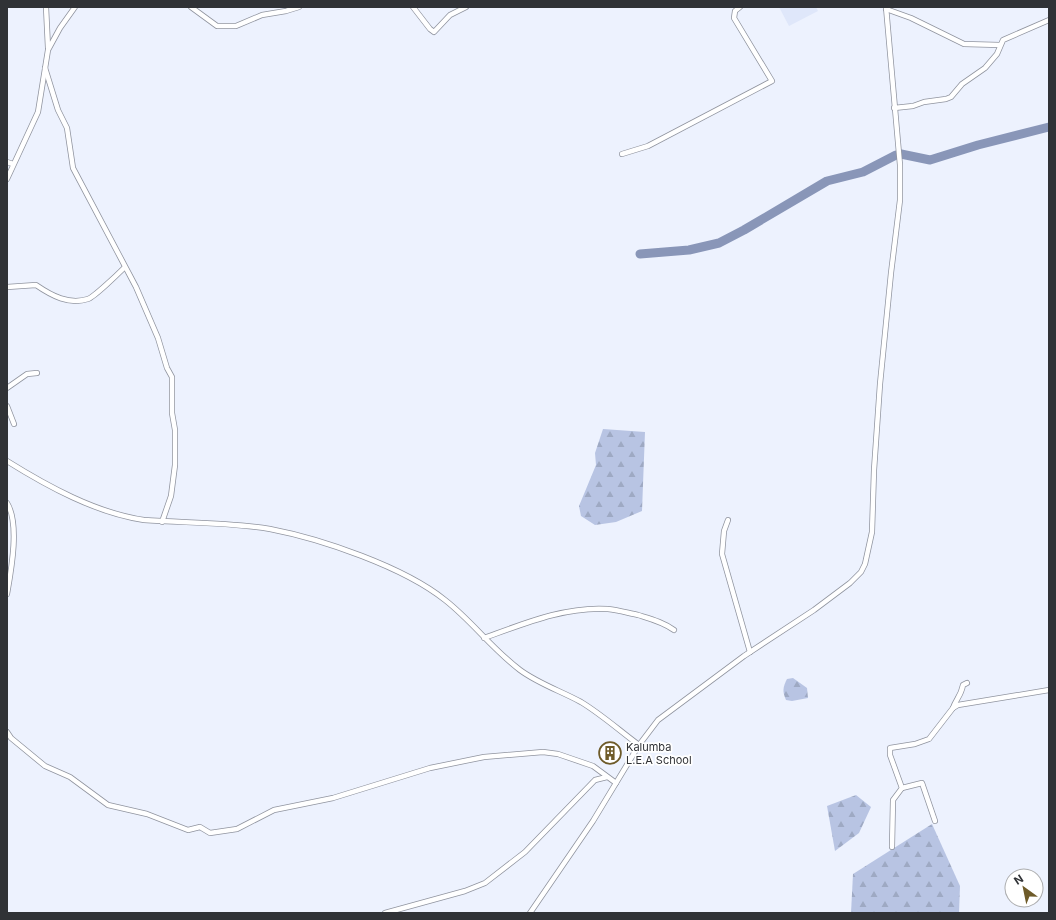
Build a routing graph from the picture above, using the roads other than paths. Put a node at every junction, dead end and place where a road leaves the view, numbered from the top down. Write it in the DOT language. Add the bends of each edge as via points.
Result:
graph roads {
  1 [pos="46,7"];
  2 [pos="75,7"];
  3 [pos="191,7"];
  4 [pos="299,7"];
  5 [pos="413,7"];
  6 [pos="466,7"];
  7 [pos="740,7"];
  8 [pos="886,8"];
  9 [pos="1049,20"];
  10 [pos="1000,45"];
  11 [pos="48,50"];
  12 [pos="45,68"];
  13 [pos="894,108"];
  14 [pos="622,154"];
  15 [pos="7,162"];
  16 [pos="13,164"];
  17 [pos="7,179"];
  18 [pos="124,268"];
  19 [pos="7,287"];
  20 [pos="37,373"];
  21 [pos="7,388"];
  22 [pos="7,406"];
  23 [pos="14,424"];
  24 [pos="7,461"];
  25 [pos="7,504"];
  26 [pos="728,520"];
  27 [pos="162,522"];
  28 [pos="7,594"];
  29 [pos="674,630"];
  30 [pos="484,638"];
  31 [pos="750,652"];
  32 [pos="967,683"];
  33 [pos="1049,690"];
  34 [pos="953,708"];
  35 [pos="7,732"];
  36 [pos="639,745"];
  37 [pos="607,777"];
  38 [pos="616,784"];
  39 [pos="902,788"];
  40 [pos="935,821"];
  41 [pos="892,847"];
  42 [pos="386,913"];
  43 [pos="530,913"];
  1 -- 11 [label="street"];
  2 -- 11 [label="street"];
  3 -- 4 [label="street" via="218,26 236,26 262,15"];
  5 -- 6 [label="street" via="434,32 450,15"];
  7 -- 14 [label="street" via="735,11 734,18 772,81 648,146"];
  8 -- 10 [label="street" via="964,44"];
  8 -- 13 [label="street"];
  9 -- 10 [label="street" via="1003,40"];
  10 -- 13 [label="street" via="997,54 985,68 962,84 951,97"];
  11 -- 12 [label="street"];
  12 -- 16 [label="street" via="38,112"];
  12 -- 18 [label="street" via="58,110 67,128 73,168"];
  13 -- 31 [label="street" via="900,165 900,200 880,384 872,532 868,556 861,572 850,583"];
  15 -- 16 [label="street"];
  16 -- 17 [label="street"];
  18 -- 19 [label="street" via="90,299 60,299 36,285"];
  18 -- 27 [label="street" via="155,328 173,382 175,465 171,496"];
  20 -- 21 [label="street" via="27,374"];
  22 -- 23 [label="street"];
  24 -- 27 [label="street" via="79,501 129,518"];
  25 -- 28 [label="street" via="15,538"];
  26 -- 31 [label="street" via="724,531 722,554"];
  27 -- 30 [label="street" via="242,526 311,539 402,573 445,600"];
  29 -- 30 [label="street" via="649,618 610,609 595,609 552,616"];
  30 -- 36 [label="street" via="522,671 584,704"];
  31 -- 36 [label="street" via="658,720"];
  32 -- 34 [label="street" via="963,685"];
  33 -- 34 [label="street" via="958,705"];
  34 -- 39 [label="street" via="929,739 890,748 890,755"];
  35 -- 37 [label="street" via="10,738 45,766 70,777 108,805 147,814 188,830 200,827 210,834 236,829 274,810 333,798 430,768 484,757 537,752 558,754 593,766"];
  36 -- 38 [label="street"];
  37 -- 38 [label="street"];
  37 -- 42 [label="street" via="595,780 525,852 484,883 465,891"];
  38 -- 43 [label="street"];
  39 -- 40 [label="street" via="922,783"];
  39 -- 41 [label="street" via="893,800"];
}
